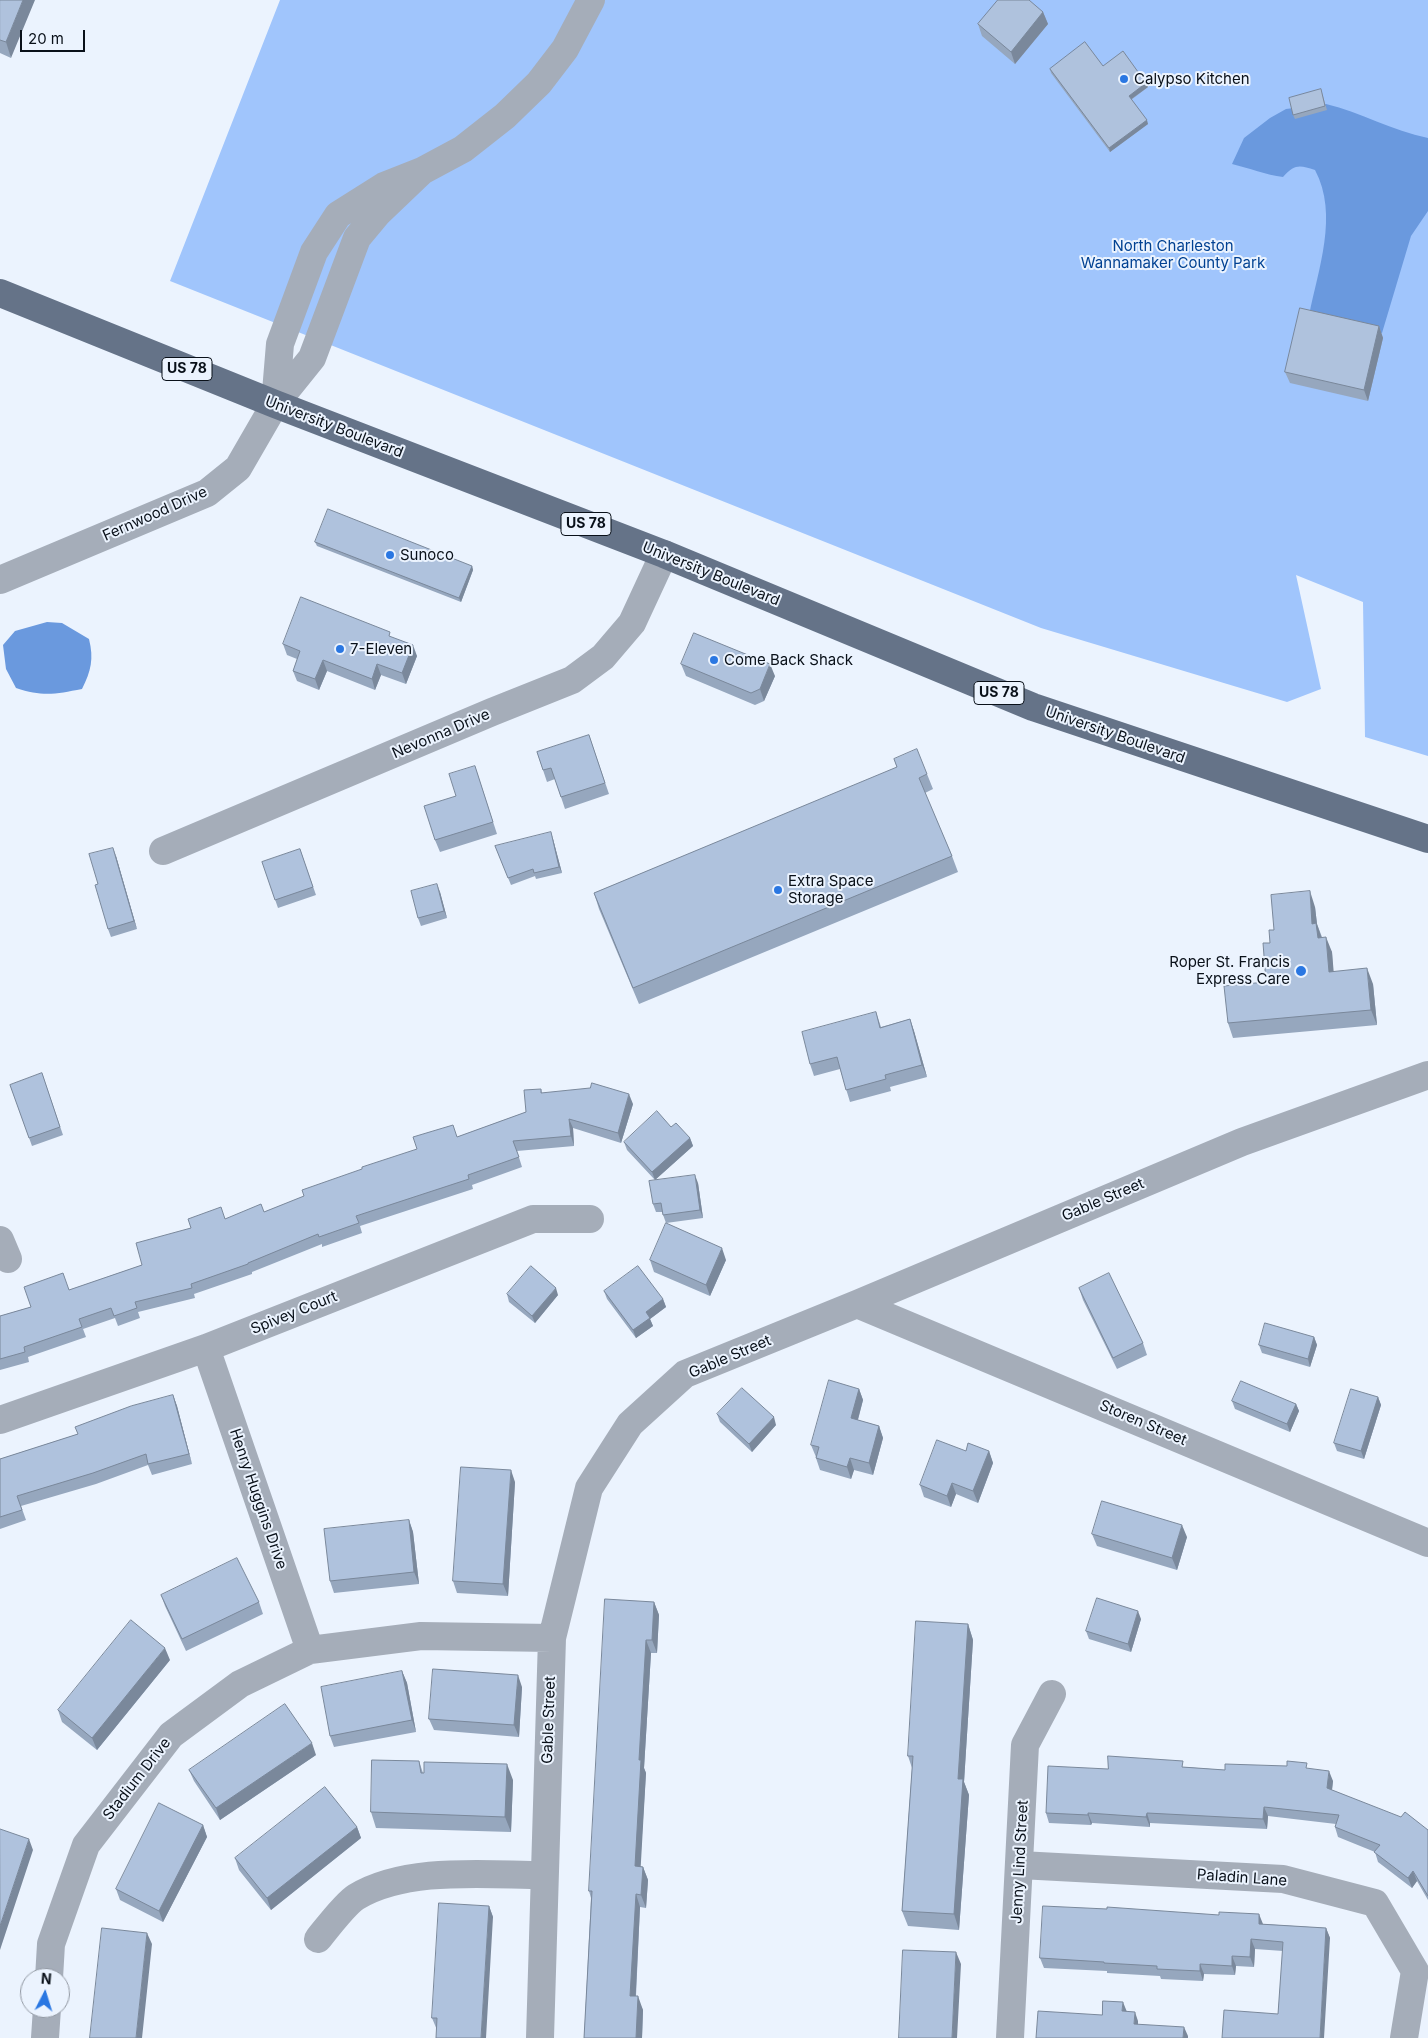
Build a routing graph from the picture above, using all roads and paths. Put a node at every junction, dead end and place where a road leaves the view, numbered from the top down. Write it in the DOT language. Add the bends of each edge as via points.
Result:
graph roads {
  1 [pos="591,0"];
  2 [pos="422,171"];
  3 [pos="0,293"];
  4 [pos="275,404"];
  5 [pos="664,554"];
  6 [pos="0,580"];
  7 [pos="1428,839"];
  8 [pos="163,851"];
  9 [pos="1428,1075"];
  10 [pos="590,1219"];
  11 [pos="858,1304"];
  12 [pos="206,1348"];
  13 [pos="0,1420"];
  14 [pos="1428,1543"];
  15 [pos="552,1638"];
  16 [pos="310,1650"];
  17 [pos="1052,1694"];
  18 [pos="1020,1865"];
  19 [pos="544,1875"];
  20 [pos="318,1939"];
  21 [pos="50,1968"];
  22 [pos="46,2018"];
  23 [pos="45,2038"];
  24 [pos="540,2038"];
  25 [pos="1010,2038"];
  26 [pos="1404,2038"];
  1 -- 2 [label="street, Fernwood Drive" via="565,49 539,83 505,116 463,149"];
  2 -- 4 [label="street, Fernwood Drive" via="357,238 312,358"];
  2 -- 4 [label="street, Fernwood Drive" via="384,186 338,216 314,252 280,344"];
  3 -- 4 [label="main road, University Boulevard / US 78"];
  4 -- 5 [label="main road, University Boulevard / US 78"];
  4 -- 6 [label="street, Fernwood Drive" via="238,468 207,493"];
  5 -- 7 [label="main road, University Boulevard / US 78" via="1033,707"];
  5 -- 8 [label="street, Nevonna Drive" via="632,624 603,657 572,680"];
  9 -- 11 [label="street, Gable Street" via="1242,1142"];
  10 -- 12 [label="street, Spivey Court" via="533,1218"];
  11 -- 14 [label="street, Storen Street"];
  11 -- 15 [label="street, Gable Street" via="685,1374 630,1424 589,1488"];
  12 -- 13 [label="street, Spivey Court"];
  12 -- 16 [label="street, Henry Huggins Drive"];
  15 -- 16 [label="street, Stadium Drive" via="421,1636"];
  15 -- 19 [label="street, Gable Street"];
  16 -- 21 [label="street, Stadium Drive" via="240,1684 171,1735 86,1844 51,1944"];
  17 -- 18 [label="street, Jenny Lind Street" via="1025,1745"];
  18 -- 25 [label="street, Jenny Lind Street"];
  18 -- 26 [label="street, Paladin Lane" via="1283,1878 1375,1903 1415,1971"];
  19 -- 20 [label="street" via="439,1875 395,1880 355,1898"];
  19 -- 24 [label="street, Gable Street"];
  22 -- 23 [label="street"];
}
